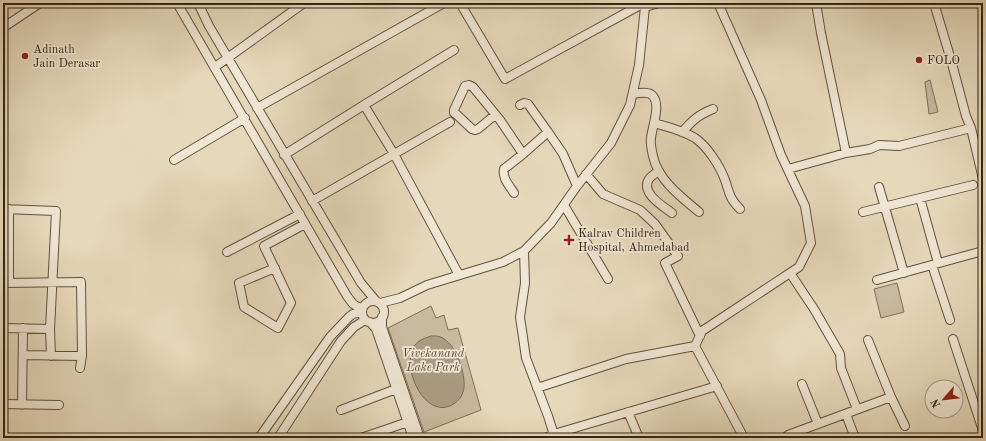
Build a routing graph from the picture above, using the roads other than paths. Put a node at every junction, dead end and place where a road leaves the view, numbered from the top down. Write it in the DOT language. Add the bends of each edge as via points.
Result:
graph roads {
  1 [pos="40,3"];
  2 [pos="177,3"];
  3 [pos="198,3"];
  4 [pos="304,3"];
  5 [pos="444,3"];
  6 [pos="460,3"];
  7 [pos="659,3"];
  8 [pos="718,3"];
  9 [pos="816,3"];
  10 [pos="934,3"];
  11 [pos="644,4"];
  12 [pos="3,27"];
  13 [pos="454,50"];
  14 [pos="228,58"];
  15 [pos="215,67"];
  16 [pos="633,94"];
  17 [pos="364,105"];
  18 [pos="520,105"];
  19 [pos="257,108"];
  20 [pos="713,109"];
  21 [pos="496,115"];
  22 [pos="245,118"];
  23 [pos="450,122"];
  24 [pos="654,123"];
  25 [pos="971,128"];
  26 [pos="548,132"];
  27 [pos="682,132"];
  28 [pos="846,153"];
  29 [pos="394,154"];
  30 [pos="523,154"];
  31 [pos="284,155"];
  32 [pos="174,160"];
  33 [pos="788,170"];
  34 [pos="659,171"];
  35 [pos="586,174"];
  36 [pos="983,179"];
  37 [pos="973,185"];
  38 [pos="577,186"];
  39 [pos="879,187"];
  40 [pos="514,193"];
  41 [pos="920,198"];
  42 [pos="312,201"];
  43 [pos="564,205"];
  44 [pos="885,206"];
  45 [pos="6,209"];
  46 [pos="740,209"];
  47 [pos="699,212"];
  48 [pos="863,212"];
  49 [pos="300,214"];
  50 [pos="672,214"];
  51 [pos="305,224"];
  52 [pos="6,237"];
  53 [pos="524,251"];
  54 [pos="983,251"];
  55 [pos="227,252"];
  56 [pos="935,264"];
  57 [pos="275,268"];
  58 [pos="904,272"];
  59 [pos="790,273"];
  60 [pos="459,275"];
  61 [pos="608,279"];
  62 [pos="877,280"];
  63 [pos="6,283"];
  64 [pos="53,283"];
  65 [pos="400,298"];
  66 [pos="378,302"];
  67 [pos="365,316"];
  68 [pos="383,316"];
  69 [pos="950,320"];
  70 [pos="3,328"];
  71 [pos="23,328"];
  72 [pos="50,329"];
  73 [pos="700,336"];
  74 [pos="953,339"];
  75 [pos="868,340"];
  76 [pos="695,346"];
  77 [pos="23,356"];
  78 [pos="51,356"];
  79 [pos="82,356"];
  80 [pos="80,368"];
  81 [pos="802,384"];
  82 [pos="717,386"];
  83 [pos="537,388"];
  84 [pos="396,389"];
  85 [pos="891,397"];
  86 [pos="3,404"];
  87 [pos="22,405"];
  88 [pos="59,405"];
  89 [pos="857,409"];
  90 [pos="341,410"];
  91 [pos="628,412"];
  92 [pos="846,414"];
  93 [pos="408,422"];
  94 [pos="818,424"];
  95 [pos="905,426"];
  96 [pos="983,431"];
  97 [pos="554,436"];
  98 [pos="259,438"];
  99 [pos="278,438"];
  100 [pos="360,438"];
  101 [pos="413,438"];
  102 [pos="420,438"];
  103 [pos="545,438"];
  104 [pos="639,438"];
  105 [pos="744,438"];
  106 [pos="785,438"];
  107 [pos="855,438"];
  1 -- 12 [label="street"];
  2 -- 15 [label="street"];
  3 -- 14 [label="street"];
  4 -- 14 [label="street"];
  5 -- 19 [label="street"];
  6 -- 11 [label="street" via="505,79"];
  7 -- 11 [label="street"];
  8 -- 33 [label="street" via="761,100"];
  9 -- 28 [label="street"];
  10 -- 25 [label="street"];
  11 -- 16 [label="street" via="639,65"];
  13 -- 17 [label="street"];
  14 -- 15 [label="street"];
  14 -- 19 [label="street"];
  15 -- 22 [label="street"];
  16 -- 24 [label="street" via="645,93 653,96 657,108"];
  16 -- 35 [label="street" via="611,143"];
  17 -- 29 [label="street"];
  17 -- 31 [label="street"];
  18 -- 26 [label="street" via="528,104"];
  19 -- 31 [label="street"];
  20 -- 27 [label="street" via="692,120"];
  21 -- 21 [label="street" via="473,86 465,86 454,113 474,130"];
  21 -- 30 [label="street"];
  22 -- 32 [label="street"];
  22 -- 49 [label="street"];
  23 -- 29 [label="street"];
  24 -- 27 [label="street"];
  24 -- 34 [label="street" via="651,139 653,157"];
  25 -- 28 [label="street" via="899,146 879,145"];
  25 -- 36 [label="street"];
  26 -- 30 [label="street"];
  26 -- 38 [label="street" via="563,154"];
  27 -- 46 [label="street" via="696,138 710,152 719,166 731,198"];
  28 -- 33 [label="street"];
  29 -- 42 [label="street"];
  29 -- 60 [label="street"];
  30 -- 40 [label="street" via="503,172"];
  31 -- 42 [label="street"];
  33 -- 59 [label="street" via="805,206 811,243 799,267"];
  34 -- 47 [label="street" via="678,195"];
  34 -- 50 [label="street" via="649,179 646,187"];
  35 -- 38 [label="street"];
  35 -- 73 [label="street" via="603,194 640,210 655,224 678,256 665,264"];
  37 -- 41 [label="street"];
  38 -- 43 [label="street"];
  39 -- 44 [label="street"];
  41 -- 44 [label="street"];
  41 -- 56 [label="street"];
  42 -- 66 [label="street" via="361,284"];
  43 -- 53 [label="street"];
  43 -- 61 [label="street"];
  44 -- 48 [label="street"];
  44 -- 58 [label="street"];
  45 -- 52 [label="street"];
  45 -- 64 [label="street" via="56,211"];
  49 -- 51 [label="street"];
  49 -- 55 [label="street"];
  51 -- 57 [label="street" via="264,246"];
  51 -- 67 [label="street" via="347,296"];
  52 -- 63 [label="street"];
  53 -- 60 [label="street" via="503,262"];
  53 -- 83 [label="street" via="525,283 520,317 526,358"];
  54 -- 56 [label="street"];
  56 -- 58 [label="street"];
  56 -- 69 [label="street"];
  57 -- 57 [label="street" via="291,303 278,328 244,307 239,283"];
  58 -- 62 [label="street"];
  59 -- 73 [label="street" via="702,332"];
  59 -- 89 [label="street" via="840,354 841,368"];
  60 -- 65 [label="street" via="427,285"];
  63 -- 64 [label="street"];
  64 -- 72 [label="street"];
  64 -- 79 [label="street" via="81,282"];
  65 -- 66 [label="street"];
  65 -- 68 [label="street"];
  66 -- 67 [label="street" via="365,303"];
  66 -- 68 [label="street" via="383,308"];
  67 -- 68 [label="street" via="377,322"];
  67 -- 84 [label="street" via="376,329"];
  67 -- 98 [label="street" via="353,314 330,337"];
  67 -- 99 [label="street" via="341,341"];
  68 -- 102 [label="street" via="382,327"];
  70 -- 71 [label="street"];
  71 -- 72 [label="street"];
  71 -- 77 [label="street"];
  72 -- 78 [label="street"];
  73 -- 76 [label="street"];
  74 -- 96 [label="street"];
  75 -- 85 [label="street"];
  76 -- 82 [label="street"];
  76 -- 83 [label="street" via="626,359"];
  77 -- 78 [label="street"];
  77 -- 87 [label="street"];
  78 -- 79 [label="street"];
  79 -- 80 [label="street"];
  81 -- 94 [label="street"];
  82 -- 91 [label="street"];
  82 -- 105 [label="street"];
  83 -- 97 [label="street"];
  84 -- 90 [label="street"];
  84 -- 93 [label="street"];
  85 -- 89 [label="street"];
  85 -- 95 [label="street"];
  86 -- 87 [label="street"];
  87 -- 88 [label="street"];
  89 -- 92 [label="street"];
  91 -- 97 [label="street"];
  91 -- 104 [label="street"];
  92 -- 94 [label="street"];
  92 -- 107 [label="street"];
  93 -- 100 [label="street"];
  93 -- 101 [label="street"];
  94 -- 106 [label="street"];
  97 -- 103 [label="street"];
}
